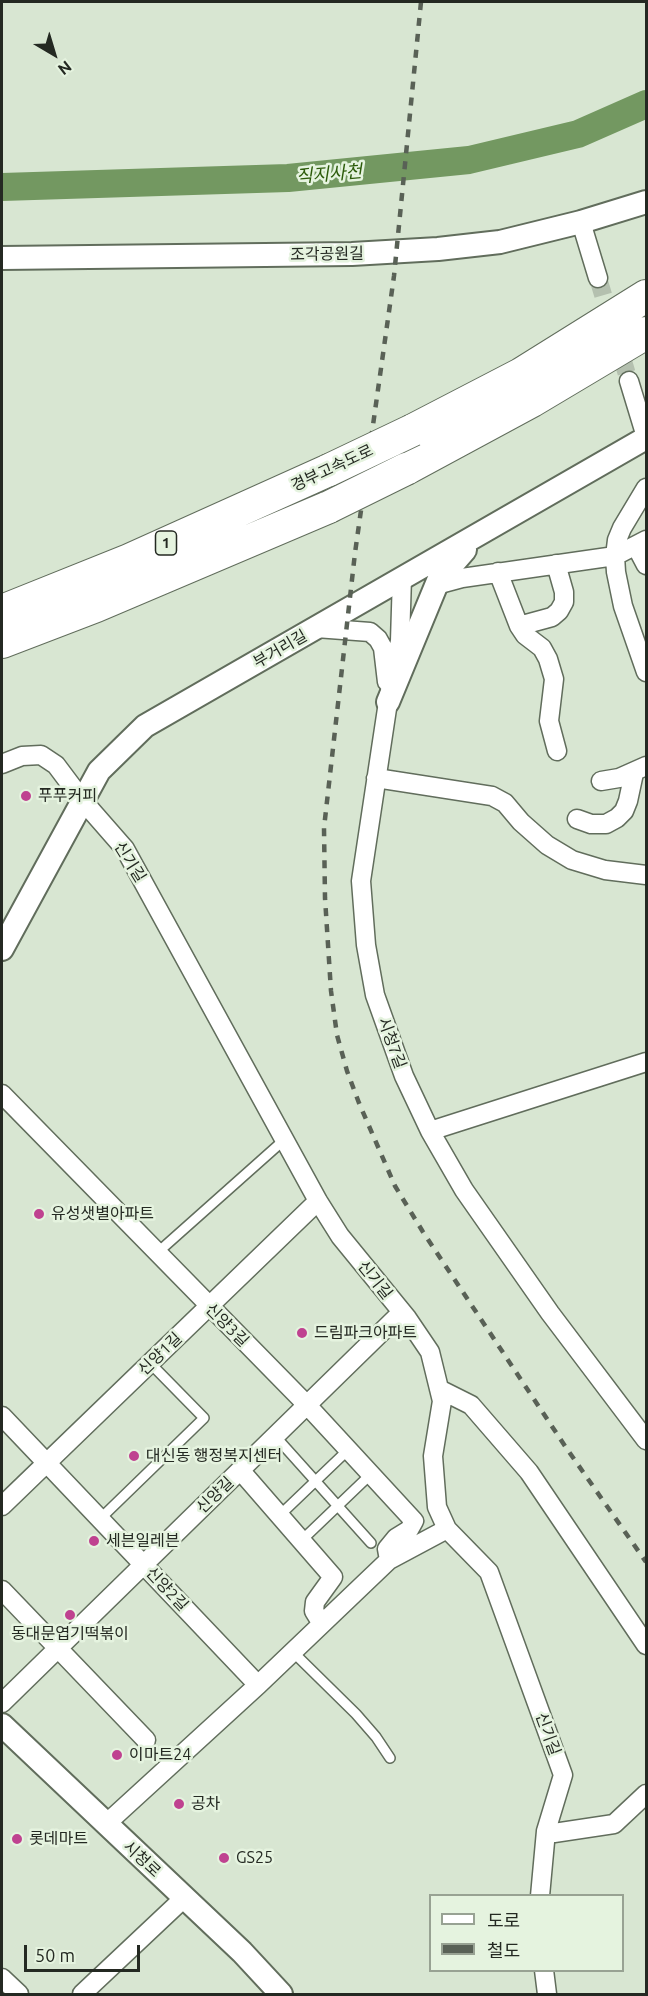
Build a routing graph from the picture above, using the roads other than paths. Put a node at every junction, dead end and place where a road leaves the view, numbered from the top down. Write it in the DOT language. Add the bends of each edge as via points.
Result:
graph roads {
  1 [pos="646,202"];
  2 [pos="581,222"];
  3 [pos="2,258"];
  4 [pos="598,278"];
  5 [pos="646,296"];
  6 [pos="646,333"];
  7 [pos="629,381"];
  8 [pos="646,437"];
  9 [pos="646,488"];
  10 [pos="494,525"];
  11 [pos="641,543"];
  12 [pos="615,556"];
  13 [pos="556,564"];
  14 [pos="646,565"];
  15 [pos="498,572"];
  16 [pos="402,577"];
  17 [pos="436,585"];
  18 [pos="2,611"];
  19 [pos="519,626"];
  20 [pos="316,628"];
  21 [pos="2,642"];
  22 [pos="646,672"];
  23 [pos="388,702"];
  24 [pos="557,751"];
  25 [pos="2,764"];
  26 [pos="640,770"];
  27 [pos="376,778"];
  28 [pos="601,781"];
  29 [pos="83,801"];
  30 [pos="577,819"];
  31 [pos="646,875"];
  32 [pos="2,950"];
  33 [pos="646,1062"];
  34 [pos="2,1094"];
  35 [pos="430,1131"];
  36 [pos="284,1140"];
  37 [pos="318,1201"];
  38 [pos="157,1253"];
  39 [pos="209,1307"];
  40 [pos="402,1312"];
  41 [pos="150,1363"];
  42 [pos="439,1389"];
  43 [pos="307,1405"];
  44 [pos="2,1416"];
  45 [pos="275,1436"];
  46 [pos="646,1440"];
  47 [pos="348,1449"];
  48 [pos="46,1463"];
  49 [pos="240,1470"];
  50 [pos="371,1474"];
  51 [pos="315,1481"];
  52 [pos="2,1506"];
  53 [pos="338,1506"];
  54 [pos="279,1516"];
  55 [pos="100,1519"];
  56 [pos="447,1529"];
  57 [pos="301,1541"];
  58 [pos="371,1543"];
  59 [pos="389,1560"];
  60 [pos="144,1564"];
  61 [pos="2,1590"];
  62 [pos="322,1624"];
  63 [pos="646,1645"];
  64 [pos="59,1647"];
  65 [pos="292,1652"];
  66 [pos="258,1684"];
  67 [pos="2,1703"];
  68 [pos="2,1725"];
  69 [pos="146,1740"];
  70 [pos="390,1758"];
  71 [pos="646,1794"];
  72 [pos="106,1824"];
  73 [pos="546,1831"];
  74 [pos="540,1894"];
  75 [pos="184,1898"];
  76 [pos="544,1972"];
  77 [pos="2,1978"];
  78 [pos="18,1995"];
  79 [pos="82,1995"];
  80 [pos="281,1995"];
  81 [pos="547,1995"];
  1 -- 2 [label="street, 조각공원길"];
  2 -- 3 [label="street, 조각공원길" via="500,242 438,249 352,254"];
  2 -- 4 [label="street"];
  5 -- 18 [label="highway, 경부고속도로 / 1, bridge" via="521,374 413,430 129,560"];
  6 -- 21 [label="highway, 경부고속도로 / 1, bridge" via="532,401 329,507 107,602"];
  7 -- 8 [label="street"];
  8 -- 10 [label="street, 부거리길"];
  9 -- 12 [label="street" via="622,528"];
  10 -- 16 [label="street, 부거리길"];
  10 -- 17 [label="street" via="446,569"];
  11 -- 12 [label="street"];
  11 -- 14 [label="street"];
  12 -- 13 [label="street"];
  12 -- 22 [label="street" via="623,606"];
  13 -- 15 [label="street"];
  13 -- 19 [label="street" via="564,592 559,611 552,617"];
  15 -- 17 [label="street"];
  15 -- 19 [label="street"];
  16 -- 20 [label="street, 부거리길"];
  16 -- 23 [label="street, 시청7길" via="400,641"];
  17 -- 23 [label="street"];
  19 -- 24 [label="street" via="548,659 554,679 549,721"];
  20 -- 23 [label="street" via="370,632 378,639 383,648"];
  20 -- 29 [label="street, 부거리길" via="145,726 99,771"];
  23 -- 27 [label="street, 시청7길"];
  25 -- 29 [label="street, 신기길" via="22,756 41,755 56,765"];
  26 -- 28 [label="street"];
  26 -- 30 [label="street" via="624,811 617,818 606,824"];
  27 -- 31 [label="street" via="492,796 547,845 572,860 605,870"];
  27 -- 35 [label="street, 시청7길" via="361,881 366,945 375,995 404,1076"];
  29 -- 32 [label="street, 부거리길"];
  29 -- 36 [label="street, 신기길" via="125,849"];
  33 -- 35 [label="street"];
  34 -- 38 [label="street, 신양3길"];
  35 -- 46 [label="street, 시청7길" via="464,1190"];
  36 -- 37 [label="street, 신기길"];
  36 -- 38 [label="lane"];
  37 -- 39 [label="street, 신양1길"];
  37 -- 40 [label="street, 신기길" via="340,1236"];
  38 -- 39 [label="street, 신양3길"];
  39 -- 41 [label="street, 신양1길"];
  39 -- 43 [label="street, 신양3길"];
  40 -- 42 [label="street, 신기길" via="430,1352"];
  40 -- 43 [label="street, 신양길"];
  41 -- 48 [label="street, 신양1길"];
  41 -- 55 [label="lane" via="204,1418"];
  42 -- 56 [label="street, 신기길" via="442,1401 433,1456 434,1485 437,1507"];
  42 -- 63 [label="street" via="471,1405 529,1473"];
  43 -- 45 [label="street, 신양길"];
  43 -- 47 [label="street, 신양3길"];
  44 -- 48 [label="street, 신양2길"];
  45 -- 49 [label="street, 신양길"];
  45 -- 51 [label="lane"];
  47 -- 50 [label="street, 신양3길"];
  47 -- 51 [label="lane"];
  48 -- 52 [label="street, 신양1길"];
  48 -- 55 [label="street, 신양2길"];
  49 -- 54 [label="street"];
  49 -- 60 [label="street, 신양길"];
  50 -- 53 [label="lane"];
  50 -- 59 [label="street, 신양3길" via="414,1521 387,1549"];
  51 -- 53 [label="lane"];
  51 -- 54 [label="lane"];
  53 -- 57 [label="lane"];
  53 -- 58 [label="lane"];
  54 -- 57 [label="street"];
  55 -- 60 [label="street, 신양2길"];
  56 -- 59 [label="street"];
  56 -- 73 [label="street, 신기길" via="489,1572 563,1775"];
  57 -- 62 [label="street" via="333,1577 315,1602 314,1611"];
  59 -- 62 [label="street"];
  60 -- 64 [label="street, 신양길"];
  60 -- 66 [label="street, 신양2길"];
  61 -- 64 [label="street"];
  62 -- 65 [label="street"];
  64 -- 67 [label="street, 신양길"];
  64 -- 69 [label="street"];
  65 -- 66 [label="street"];
  65 -- 70 [label="lane" via="369,1729"];
  66 -- 72 [label="street"];
  68 -- 72 [label="street, 시청로"];
  71 -- 73 [label="street" via="614,1824"];
  72 -- 75 [label="street, 시청로"];
  73 -- 74 [label="street, 신기길"];
  75 -- 79 [label="street"];
  75 -- 80 [label="street, 시청로"];
  76 -- 81 [label="street"];
  77 -- 78 [label="street"];
}
